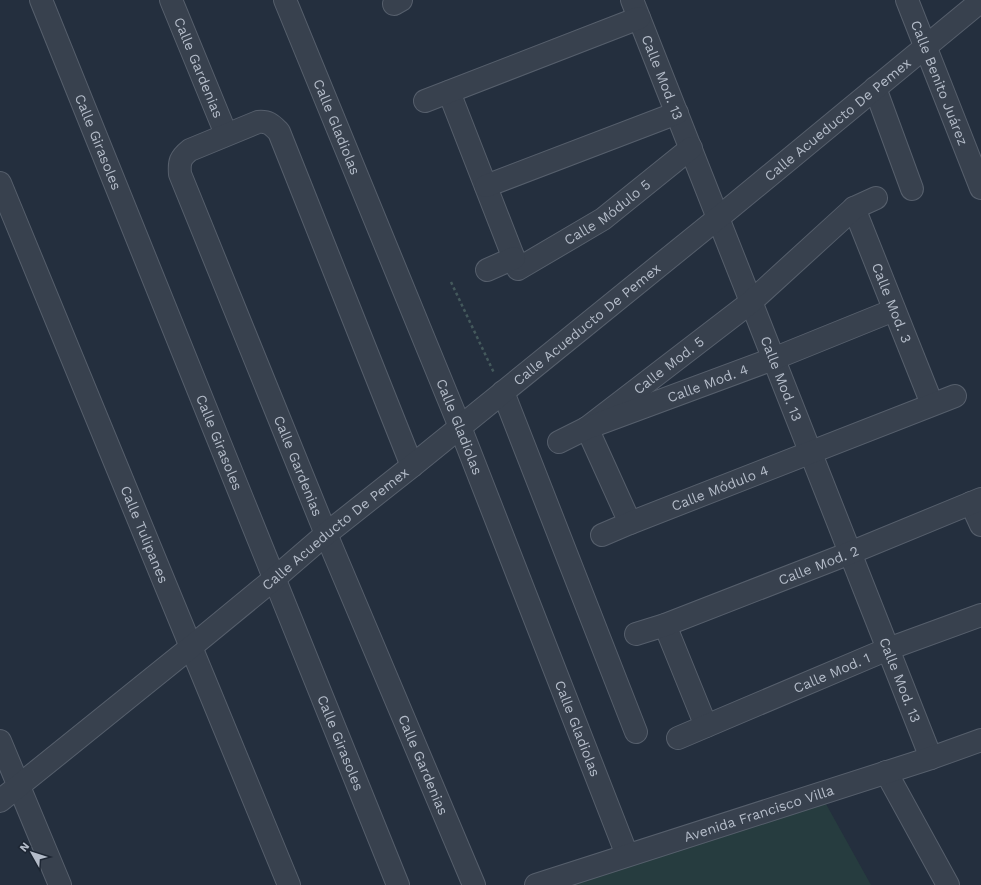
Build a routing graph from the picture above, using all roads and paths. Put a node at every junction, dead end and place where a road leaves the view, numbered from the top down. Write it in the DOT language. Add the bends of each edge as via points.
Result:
graph roads {
  1 [pos="40,0"];
  2 [pos="171,0"];
  3 [pos="285,0"];
  4 [pos="906,0"];
  5 [pos="981,1"];
  6 [pos="636,9"];
  7 [pos="925,48"];
  8 [pos="875,88"];
  9 [pos="449,92"];
  10 [pos="425,101"];
  11 [pos="677,113"];
  12 [pos="226,134"];
  13 [pos="691,148"];
  14 [pos="0,183"];
  15 [pos="486,186"];
  16 [pos="981,188"];
  17 [pos="912,189"];
  18 [pos="876,198"];
  19 [pos="854,208"];
  20 [pos="718,218"];
  21 [pos="516,264"];
  22 [pos="487,270"];
  23 [pos="451,282"];
  24 [pos="751,302"];
  25 [pos="894,310"];
  26 [pos="773,359"];
  27 [pos="503,392"];
  28 [pos="955,396"];
  29 [pos="932,404"];
  30 [pos="460,427"];
  31 [pos="587,428"];
  32 [pos="559,442"];
  33 [pos="810,452"];
  34 [pos="412,466"];
  35 [pos="976,501"];
  36 [pos="630,522"];
  37 [pos="981,525"];
  38 [pos="326,534"];
  39 [pos="602,535"];
  40 [pos="850,553"];
  41 [pos="275,578"];
  42 [pos="981,615"];
  43 [pos="665,625"];
  44 [pos="636,634"];
  45 [pos="191,647"];
  46 [pos="888,649"];
  47 [pos="706,726"];
  48 [pos="636,732"];
  49 [pos="678,738"];
  50 [pos="981,740"];
  51 [pos="0,741"];
  52 [pos="931,758"];
  53 [pos="886,772"];
  54 [pos="19,786"];
  55 [pos="0,801"];
  56 [pos="627,856"];
  57 [pos="60,885"];
  58 [pos="289,885"];
  59 [pos="398,885"];
  60 [pos="474,885"];
  61 [pos="536,885"];
  62 [pos="948,885"];
  1 -- 41 [label="street, Calle Girasoles"];
  2 -- 12 [label="street, Calle Gardenias"];
  3 -- 30 [label="street, Calle Gladiolas"];
  4 -- 7 [label="street, Calle Benito Juárez"];
  5 -- 7 [label="street, Calle Acueducto De Pemex"];
  6 -- 9 [label="street"];
  6 -- 11 [label="street, Calle Mod. 13"];
  7 -- 8 [label="street, Calle Acueducto De Pemex"];
  7 -- 16 [label="street, Calle Benito Juárez"];
  8 -- 17 [label="street"];
  8 -- 20 [label="street, Calle Acueducto De Pemex"];
  9 -- 10 [label="street"];
  9 -- 15 [label="street"];
  11 -- 13 [label="street, Calle Mod. 13"];
  11 -- 15 [label="street"];
  12 -- 34 [label="street, Calle Gardenias" via="265,121 279,132"];
  12 -- 38 [label="street, Calle Gardenias" via="182,156 180,174"];
  13 -- 20 [label="street, Calle Mod. 13"];
  13 -- 21 [label="street, Calle Módulo 5" via="603,219"];
  14 -- 45 [label="street, Calle Tulipanes"];
  15 -- 21 [label="street"];
  18 -- 19 [label="street"];
  19 -- 24 [label="street"];
  19 -- 25 [label="street, Calle Mod. 3"];
  20 -- 24 [label="street, Calle Mod. 13"];
  20 -- 27 [label="street, Calle Acueducto De Pemex"];
  21 -- 22 [label="street, Calle Módulo 5"];
  23 -- 27 [label="path"];
  24 -- 26 [label="street, Calle Mod. 13"];
  24 -- 31 [label="street, Calle Mod. 5"];
  25 -- 26 [label="street, Calle Mod. 4"];
  25 -- 29 [label="street, Calle Mod. 3"];
  26 -- 31 [label="street, Calle Mod. 4"];
  26 -- 33 [label="street, Calle Mod. 13"];
  27 -- 30 [label="street, Calle Acueducto De Pemex"];
  27 -- 48 [label="street"];
  28 -- 29 [label="street"];
  29 -- 33 [label="street"];
  30 -- 34 [label="street, Calle Acueducto De Pemex"];
  30 -- 56 [label="street, Calle Gladiolas"];
  31 -- 32 [label="street"];
  31 -- 36 [label="street"];
  33 -- 36 [label="street, Calle Módulo 4"];
  33 -- 40 [label="street, Calle Mod. 13"];
  34 -- 38 [label="street, Calle Acueducto De Pemex"];
  35 -- 37 [label="street"];
  35 -- 40 [label="street, Calle Mod. 2"];
  36 -- 39 [label="street, Calle Módulo 4"];
  38 -- 41 [label="street, Calle Acueducto De Pemex"];
  38 -- 60 [label="street, Calle Gardenias"];
  40 -- 43 [label="street, Calle Mod. 2"];
  40 -- 46 [label="street, Calle Mod. 13"];
  41 -- 45 [label="street, Calle Acueducto De Pemex"];
  41 -- 59 [label="street, Calle Girasoles"];
  42 -- 46 [label="street, Calle Mod. 1"];
  43 -- 44 [label="street, Calle Mod. 2"];
  43 -- 47 [label="street"];
  45 -- 54 [label="street, Calle Acueducto De Pemex"];
  45 -- 58 [label="street, Calle Tulipanes"];
  46 -- 47 [label="street, Calle Mod. 1"];
  46 -- 52 [label="street, Calle Mod. 13"];
  47 -- 49 [label="street, Calle Mod. 1"];
  50 -- 52 [label="street, Avenida Francisco Villa"];
  51 -- 54 [label="street"];
  52 -- 53 [label="street, Avenida Francisco Villa"];
  53 -- 56 [label="street, Avenida Francisco Villa"];
  53 -- 62 [label="street"];
  54 -- 55 [label="street"];
  54 -- 57 [label="street"];
  56 -- 61 [label="street, Avenida Francisco Villa"];
}
